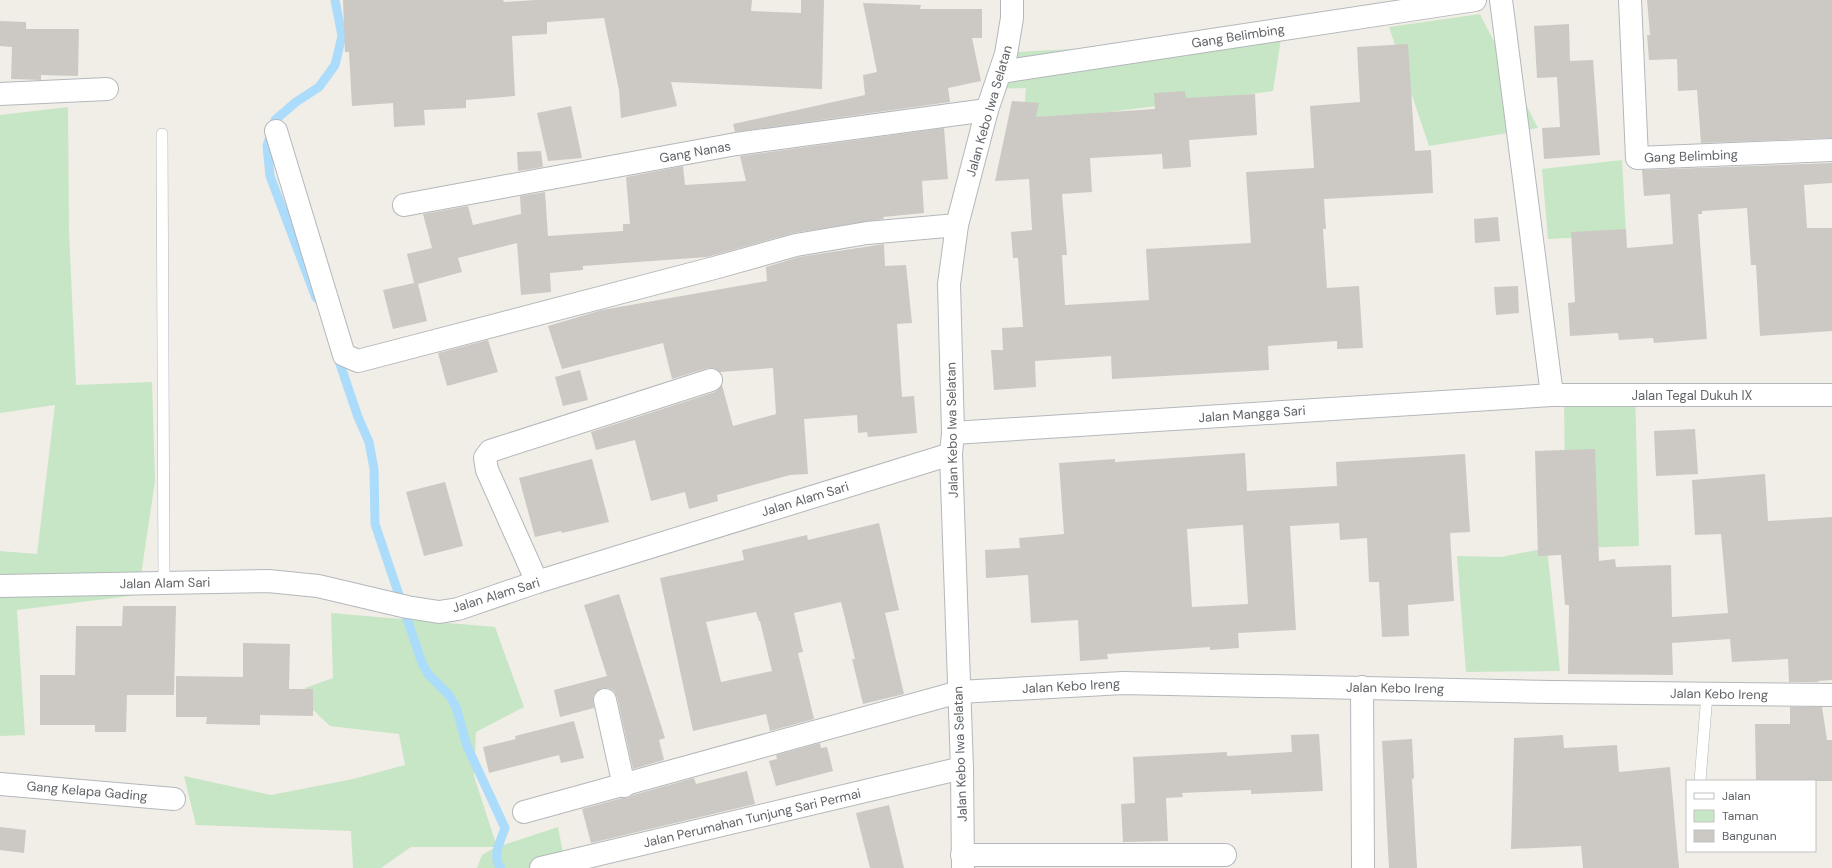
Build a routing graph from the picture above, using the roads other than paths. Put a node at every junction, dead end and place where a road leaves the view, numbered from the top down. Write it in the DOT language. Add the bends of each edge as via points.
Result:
graph roads {
  1 [pos="1012,0"];
  2 [pos="1475,0"];
  3 [pos="1501,0"];
  4 [pos="1630,0"];
  5 [pos="1001,72"];
  6 [pos="108,89"];
  7 [pos="0,94"];
  8 [pos="987,110"];
  9 [pos="276,131"];
  10 [pos="162,134"];
  11 [pos="1832,150"];
  12 [pos="404,205"];
  13 [pos="957,225"];
  14 [pos="711,380"];
  15 [pos="1552,395"];
  16 [pos="1832,396"];
  17 [pos="952,443"];
  18 [pos="537,582"];
  19 [pos="164,583"];
  20 [pos="0,586"];
  21 [pos="1362,687"];
  22 [pos="959,692"];
  23 [pos="1707,694"];
  24 [pos="1832,695"];
  25 [pos="605,700"];
  26 [pos="962,768"];
  27 [pos="1700,780"];
  28 [pos="0,784"];
  29 [pos="624,786"];
  30 [pos="174,799"];
  31 [pos="524,812"];
  32 [pos="1225,855"];
  33 [pos="963,861"];
  34 [pos="541,868"];
  35 [pos="1363,868"];
  1 -- 5 [label="street, Jalan Kebo Iwa Selatan" via="1012,18"];
  2 -- 5 [label="street, Gang Belimbing"];
  3 -- 15 [label="street"];
  4 -- 11 [label="street, Gang Belimbing" via="1637,158"];
  5 -- 8 [label="street, Jalan Kebo Iwa Selatan"];
  6 -- 7 [label="street"];
  8 -- 12 [label="street, Gang Nanas" via="736,144"];
  8 -- 13 [label="street, Jalan Kebo Iwa Selatan"];
  9 -- 13 [label="street" via="344,355 358,361 796,245 867,233"];
  10 -- 19 [label="lane"];
  13 -- 17 [label="street, Jalan Kebo Iwa Selatan" via="949,284"];
  14 -- 18 [label="street" via="490,451 485,458 487,470"];
  15 -- 16 [label="street, Jalan Tegal Dukuh IX"];
  15 -- 17 [label="street, Jalan Mangga Sari"];
  17 -- 18 [label="street, Jalan Alam Sari"];
  17 -- 22 [label="street, Jalan Kebo Iwa Selatan"];
  18 -- 19 [label="street, Jalan Alam Sari" via="458,609 439,612 318,586 268,581"];
  19 -- 20 [label="street, Jalan Alam Sari"];
  21 -- 22 [label="street, Jalan Kebo Ireng" via="1123,683"];
  21 -- 23 [label="street, Jalan Kebo Ireng"];
  21 -- 35 [label="street"];
  22 -- 26 [label="street, Jalan Kebo Iwa Selatan"];
  22 -- 29 [label="street, Jalan Kebo Ireng"];
  23 -- 24 [label="street, Jalan Kebo Ireng"];
  23 -- 27 [label="lane"];
  25 -- 29 [label="street"];
  26 -- 33 [label="street, Jalan Kebo Iwa Selatan"];
  26 -- 34 [label="street, Jalan Perumahan Tunjung Sari Permai"];
  28 -- 30 [label="street, Gang Kelapa Gading"];
  29 -- 31 [label="street, Jalan Kebo Ireng"];
  32 -- 33 [label="street"];
}
